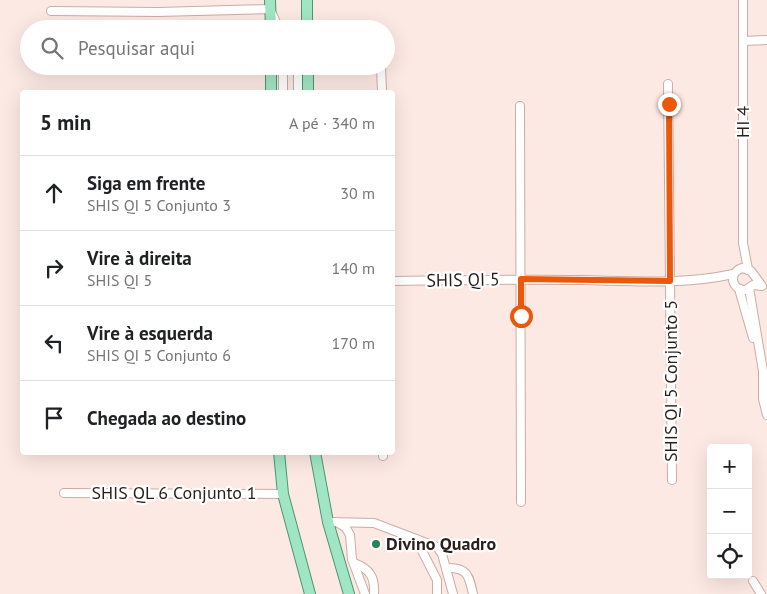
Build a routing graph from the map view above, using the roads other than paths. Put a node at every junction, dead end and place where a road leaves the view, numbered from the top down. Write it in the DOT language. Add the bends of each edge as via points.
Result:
graph roads {
  1 [pos="307,0"];
  2 [pos="743,0"];
  3 [pos="270,5"];
  4 [pos="51,11"];
  5 [pos="270,20"];
  6 [pos="275,20"];
  7 [pos="306,20"];
  8 [pos="767,40"];
  9 [pos="742,41"];
  10 [pos="271,75"];
  11 [pos="283,75"];
  12 [pos="298,75"];
  13 [pos="308,75"];
  14 [pos="381,75"];
  15 [pos="668,84"];
  16 [pos="271,90"];
  17 [pos="283,90"];
  18 [pos="298,90"];
  19 [pos="308,90"];
  20 [pos="382,90"];
  21 [pos="520,106"];
  22 [pos="743,243"];
  23 [pos="748,269"];
  24 [pos="736,272"];
  25 [pos="521,279"];
  26 [pos="714,279"];
  27 [pos="395,281"];
  28 [pos="670,281"];
  29 [pos="736,286"];
  30 [pos="764,286"];
  31 [pos="749,288"];
  32 [pos="763,371"];
  33 [pos="767,415"];
  34 [pos="279,455"];
  35 [pos="316,455"];
  36 [pos="672,480"];
  37 [pos="64,492"];
  38 [pos="283,494"];
  39 [pos="521,502"];
  40 [pos="332,522"];
  41 [pos="362,522"];
  42 [pos="350,535"];
  43 [pos="416,539"];
  44 [pos="354,563"];
  45 [pos="446,568"];
  46 [pos="753,581"];
  47 [pos="310,594"];
  48 [pos="349,594"];
  49 [pos="365,594"];
  50 [pos="374,594"];
  51 [pos="437,594"];
  52 [pos="453,594"];
  53 [pos="473,594"];
  54 [pos="761,594"];
  1 -- 7 [label="main road"];
  2 -- 9 [label="street, HI 4"];
  3 -- 4 [label="street" via="158,12"];
  3 -- 5 [label="main road"];
  3 -- 6 [label="street"];
  8 -- 9 [label="street"];
  9 -- 22 [label="street, HI 4"];
  10 -- 16 [label="main road"];
  11 -- 17 [label="street"];
  12 -- 18 [label="street"];
  13 -- 19 [label="main road"];
  14 -- 20 [label="street"];
  15 -- 28 [label="street, SHIS QI 5 Conjunto 5"];
  21 -- 25 [label="street"];
  22 -- 23 [label="street, HI 4"];
  22 -- 24 [label="street, HI 4"];
  23 -- 24 [label="street, SHIS QI 5"];
  23 -- 30 [label="street"];
  24 -- 26 [label="street, SHIS QI 5"];
  24 -- 29 [label="street, HI 4"];
  25 -- 27 [label="street, SHIS QI 5"];
  25 -- 28 [label="street, SHIS QI 5"];
  25 -- 39 [label="street"];
  26 -- 28 [label="street, SHIS QI 5"];
  26 -- 29 [label="street, SHIS QI 5"];
  28 -- 36 [label="street, SHIS QI 5 Conjunto 5"];
  29 -- 31 [label="street, SHIS QI 5"];
  29 -- 32 [label="street"];
  30 -- 31 [label="street, SHIS QI 5" via="752,285"];
  31 -- 32 [label="street"];
  32 -- 33 [label="street" via="763,400"];
  34 -- 38 [label="main road"];
  35 -- 40 [label="main road"];
  37 -- 38 [label="street, SHIS QL 6 Conjunto 1"];
  38 -- 47 [label="main road"];
  40 -- 41 [label="street"];
  40 -- 42 [label="street" via="346,528"];
  40 -- 48 [label="main road"];
  41 -- 42 [label="street"];
  41 -- 43 [label="street" via="374,523"];
  42 -- 44 [label="street"];
  43 -- 45 [label="street" via="437,547"];
  43 -- 51 [label="street" via="437,580"];
  44 -- 49 [label="street"];
  44 -- 50 [label="street" via="371,574"];
  45 -- 52 [label="street"];
  45 -- 53 [label="street" via="464,570"];
  46 -- 54 [label="street"];
}
